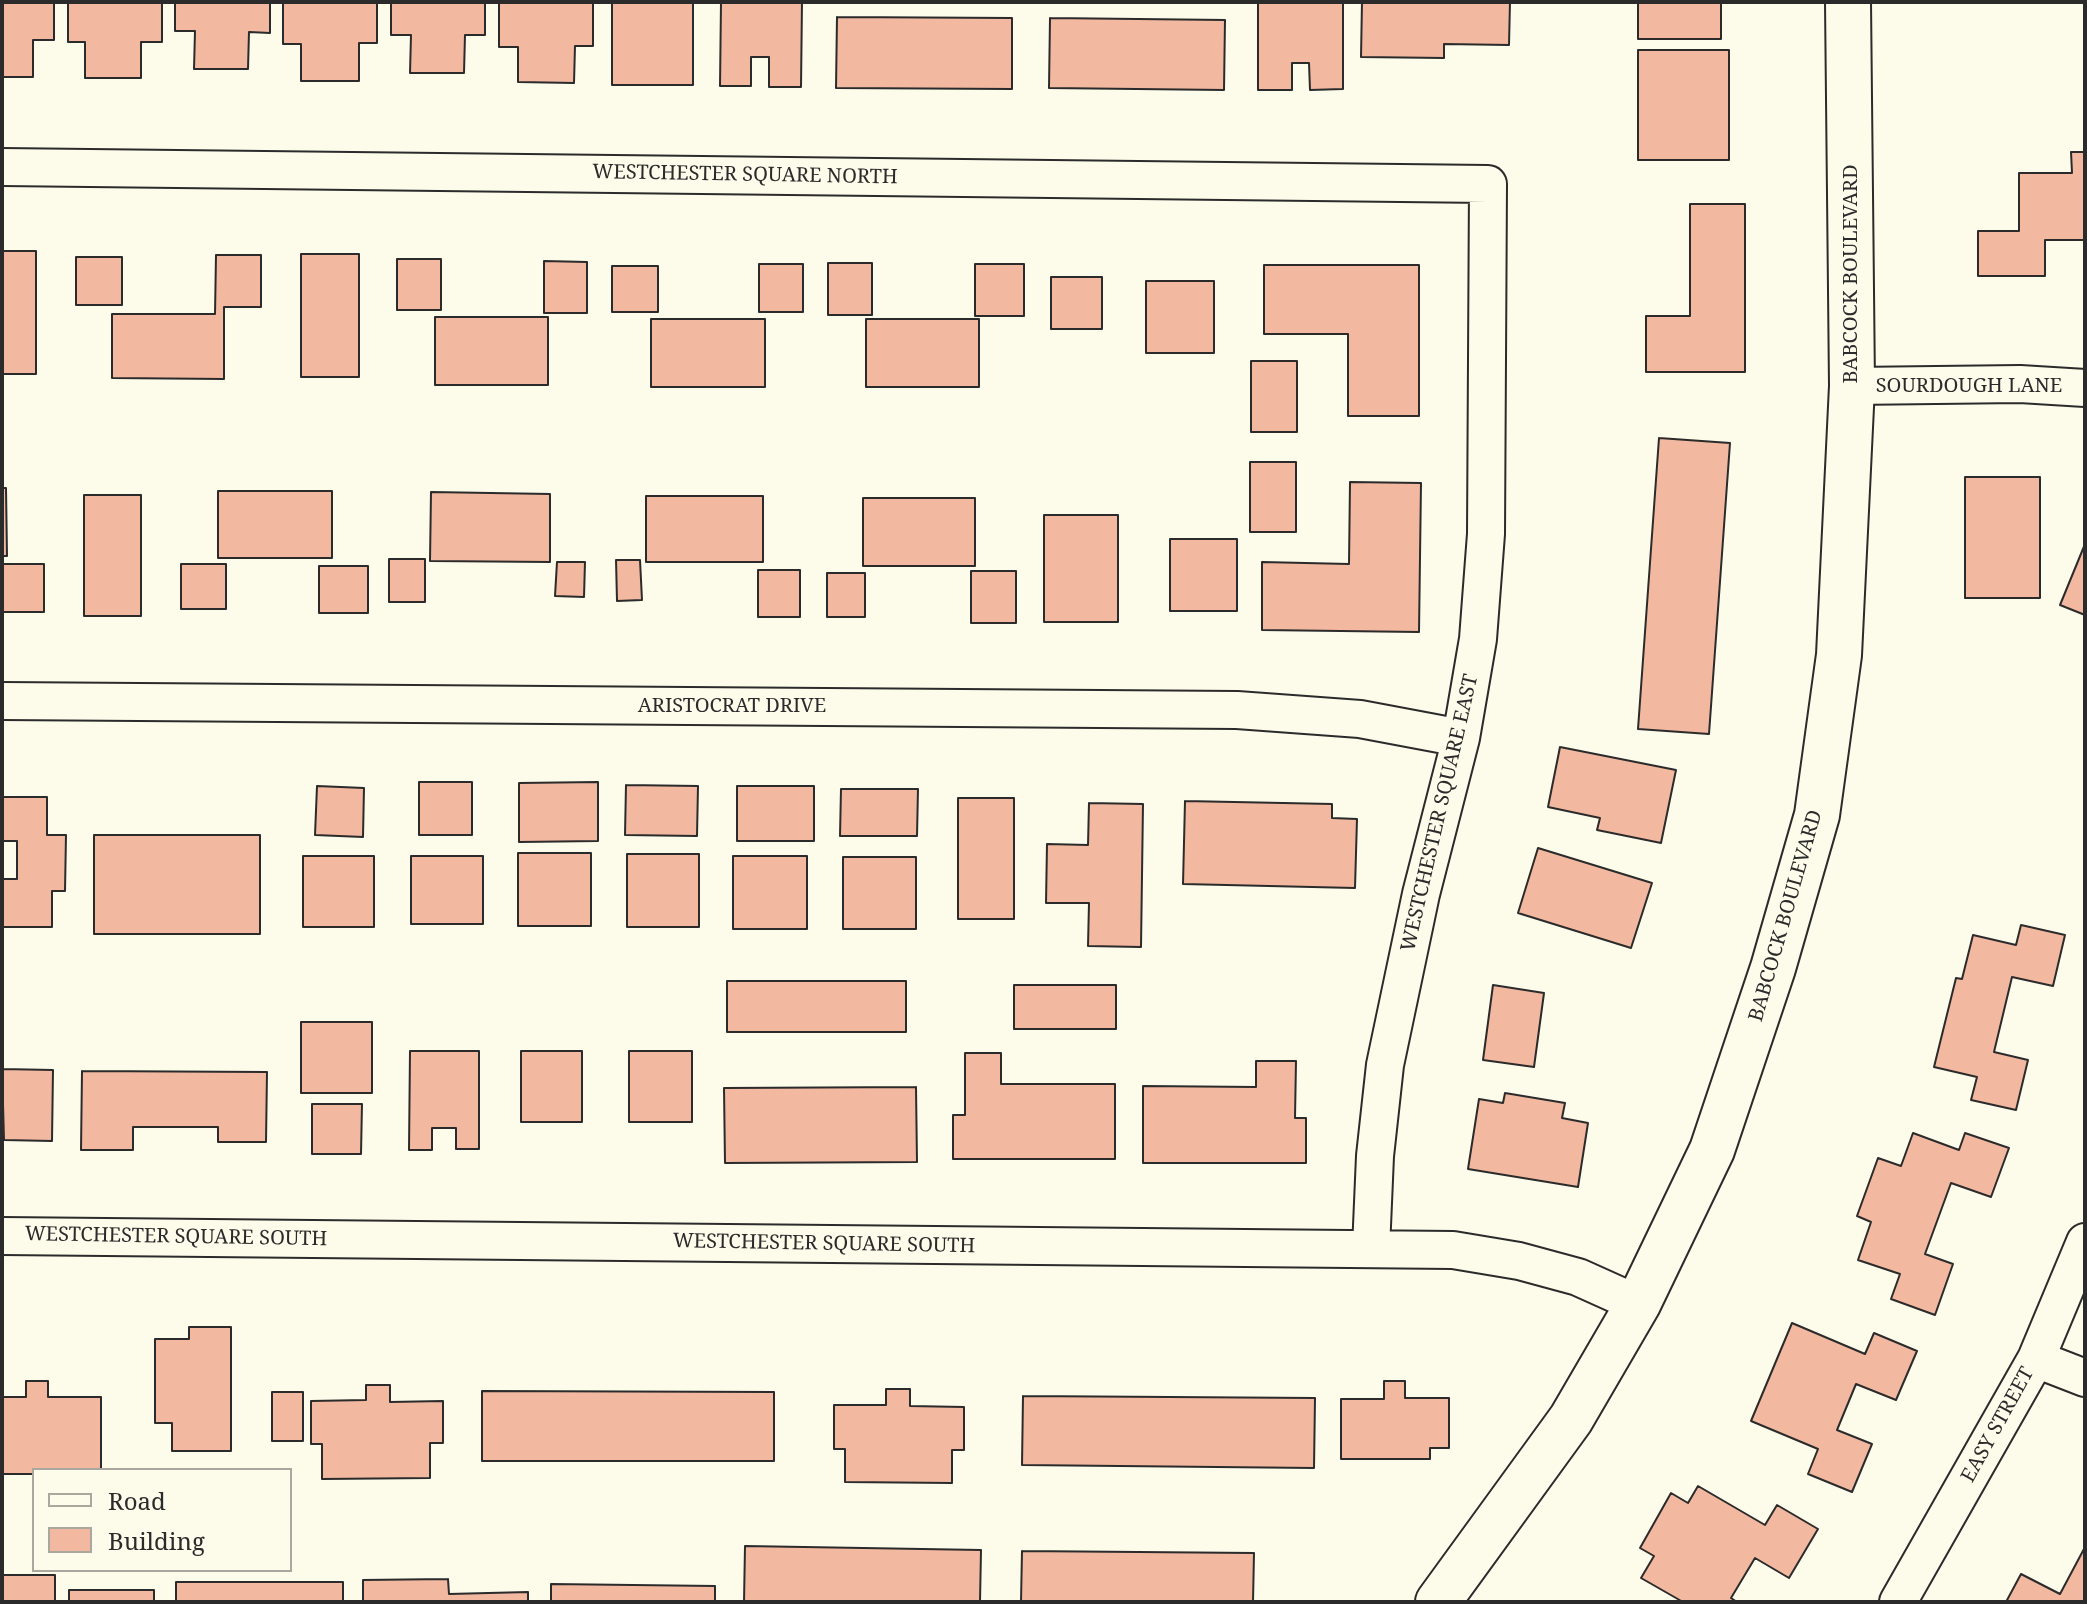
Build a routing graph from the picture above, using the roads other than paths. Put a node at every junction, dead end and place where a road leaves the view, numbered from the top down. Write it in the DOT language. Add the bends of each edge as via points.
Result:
graph roads {
  1 [pos="1848,2"];
  2 [pos="2,167"];
  3 [pos="1488,184"];
  4 [pos="1852,386"];
  5 [pos="2085,388"];
  6 [pos="2,701"];
  7 [pos="1461,738"];
  8 [pos="2,1236"];
  9 [pos="2085,1242"];
  10 [pos="1371,1249"];
  11 [pos="1638,1304"];
  12 [pos="2036,1359"];
  13 [pos="2085,1378"];
  14 [pos="1438,1602"];
  15 [pos="1898,1602"];
  1 -- 4 [label="street, BABCOCK BOULEVARD"];
  2 -- 3 [label="street, WESTCHESTER SQUARE NORTH"];
  3 -- 7 [label="street, WESTCHESTER SQUARE EAST" via="1486,534 1478,639"];
  4 -- 5 [label="street, SOURDOUGH LANE"];
  4 -- 11 [label="street, BABCOCK BOULEVARD" via="1839,655 1817,815 1712,1150"];
  6 -- 7 [label="street, ARISTOCRAT DRIVE" via="1237,710 1360,719"];
  7 -- 10 [label="street, WESTCHESTER SQUARE EAST" via="1385,1065"];
  8 -- 10 [label="street, WESTCHESTER SQUARE SOUTH"];
  9 -- 12 [label="street, EASY STREET"];
  10 -- 11 [label="street, WESTCHESTER SQUARE SOUTH" via="1453,1250 1519,1261 1578,1277"];
  11 -- 14 [label="street, BABCOCK BOULEVARD" via="1571,1419"];
  12 -- 13 [label="street"];
  12 -- 15 [label="street, EASY STREET"];
}
